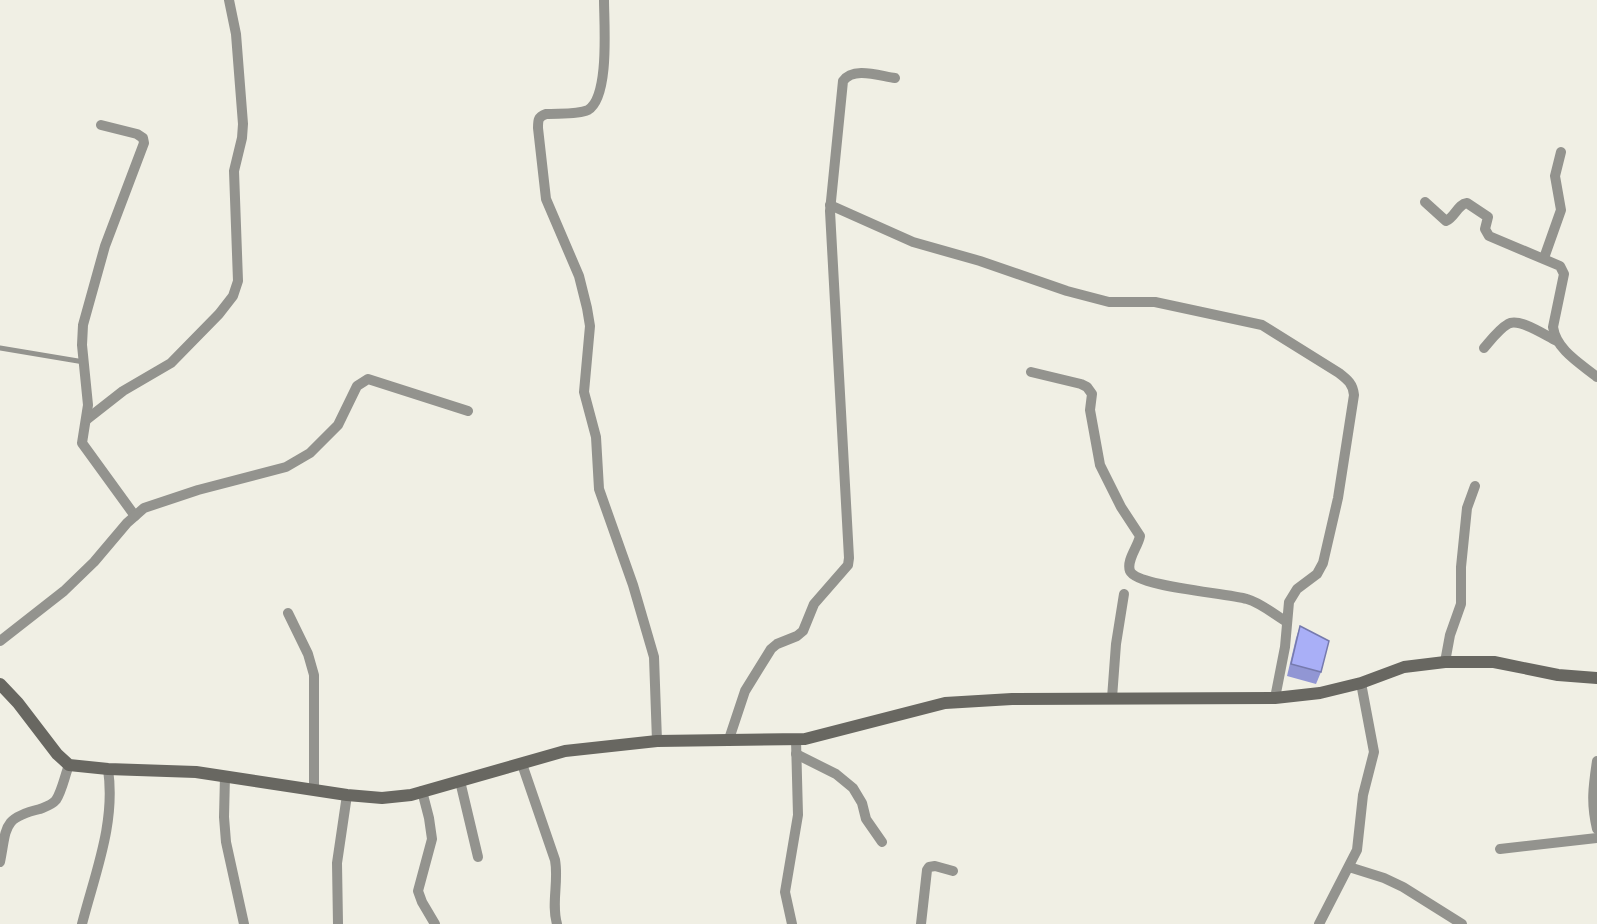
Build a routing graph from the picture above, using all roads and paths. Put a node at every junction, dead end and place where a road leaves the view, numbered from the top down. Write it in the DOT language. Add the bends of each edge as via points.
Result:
graph roads {
  1 [pos="229,0"];
  2 [pos="604,0"];
  3 [pos="895,78"];
  4 [pos="101,125"];
  5 [pos="1561,152"];
  6 [pos="1425,202"];
  7 [pos="830,205"];
  8 [pos="1544,258"];
  9 [pos="1557,341"];
  10 [pos="0,348"];
  11 [pos="1484,348"];
  12 [pos="84,362"];
  13 [pos="1031,372"];
  14 [pos="1597,377"];
  15 [pos="468,411"];
  16 [pos="86,420"];
  17 [pos="1475,486"];
  18 [pos="135,516"];
  19 [pos="1124,594"];
  20 [pos="288,613"];
  21 [pos="1287,622"];
  22 [pos="0,640"];
  23 [pos="1445,662"];
  24 [pos="1597,678"];
  25 [pos="1361,683"];
  26 [pos="0,684"];
  27 [pos="1112,698"];
  28 [pos="1275,698"];
  29 [pos="729,739"];
  30 [pos="796,740"];
  31 [pos="657,741"];
  32 [pos="796,754"];
  33 [pos="1597,761"];
  34 [pos="522,764"];
  35 [pos="69,765"];
  36 [pos="108,770"];
  37 [pos="225,776"];
  38 [pos="460,781"];
  39 [pos="314,789"];
  40 [pos="423,791"];
  41 [pos="347,795"];
  42 [pos="1597,830"];
  43 [pos="1597,838"];
  44 [pos="882,842"];
  45 [pos="1500,849"];
  46 [pos="478,857"];
  47 [pos="0,862"];
  48 [pos="1349,867"];
  49 [pos="953,871"];
  50 [pos="82,924"];
  51 [pos="244,924"];
  52 [pos="338,924"];
  53 [pos="435,924"];
  54 [pos="557,924"];
  55 [pos="792,924"];
  56 [pos="921,924"];
  57 [pos="1319,924"];
  58 [pos="1462,924"];
  1 -- 16 [label="street" via="236,34 243,124 234,171 237,288 219,314 171,363 123,391"];
  2 -- 31 [label="street" via="605,43 596,101 583,112 541,116 538,128 546,199 579,276 588,308 584,392 596,437 599,489 654,657"];
  3 -- 7 [label="street" via="856,72 843,81"];
  4 -- 12 [label="street" via="137,134 144,143 108,238 83,325"];
  5 -- 8 [label="street" via="1555,176 1561,210"];
  6 -- 8 [label="street" via="1446,221 1467,203 1488,216 1485,232 1489,237"];
  7 -- 21 [label="street" via="913,242 1067,291 1109,302 1155,302 1262,325 1350,381 1354,395 1323,563 1317,574 1292,594"];
  7 -- 29 [label="street" via="848,565 814,604 803,631 771,649 745,691"];
  8 -- 9 [label="street" via="1560,266 1564,274 1553,327"];
  9 -- 11 [label="street" via="1513,322"];
  9 -- 14 [label="street"];
  10 -- 12 [label="lane"];
  12 -- 16 [label="street"];
  13 -- 21 [label="street" via="1081,384 1092,394 1090,410 1100,465 1140,534 1130,562 1132,575 1245,598"];
  15 -- 18 [label="street" via="368,379 357,386 328,437 299,460 152,504"];
  16 -- 18 [label="street" via="81,438 84,448"];
  17 -- 23 [label="street" via="1467,508 1461,604"];
  18 -- 22 [label="street" via="80,577"];
  19 -- 27 [label="street"];
  20 -- 39 [label="street" via="314,675"];
  21 -- 28 [label="street"];
  23 -- 24 [label="street" via="1494,662 1558,675"];
  23 -- 25 [label="street" via="1404,667"];
  25 -- 28 [label="street"];
  25 -- 48 [label="street" via="1374,752 1363,795 1359,841"];
  26 -- 35 [label="street"];
  27 -- 28 [label="street"];
  27 -- 30 [label="street" via="937,704"];
  29 -- 30 [label="street"];
  29 -- 31 [label="street"];
  30 -- 32 [label="street"];
  31 -- 34 [label="street" via="565,751"];
  32 -- 44 [label="street" via="836,774 853,788 866,819"];
  32 -- 55 [label="street" via="798,815 785,892"];
  33 -- 42 [label="street" via="1592,794"];
  34 -- 38 [label="street"];
  34 -- 54 [label="street" via="557,868"];
  35 -- 36 [label="street"];
  35 -- 47 [label="street" via="56,800 10,822"];
  36 -- 37 [label="street"];
  36 -- 50 [label="street" via="109,817"];
  37 -- 39 [label="street"];
  37 -- 51 [label="street" via="226,842"];
  38 -- 40 [label="street"];
  38 -- 46 [label="street"];
  39 -- 41 [label="street"];
  40 -- 41 [label="street" via="382,798"];
  40 -- 53 [label="street" via="432,839 418,891"];
  41 -- 52 [label="street" via="337,863"];
  43 -- 45 [label="street"];
  48 -- 57 [label="street"];
  48 -- 58 [label="street" via="1393,881"];
  49 -- 56 [label="street" via="935,866 927,870"];
}
